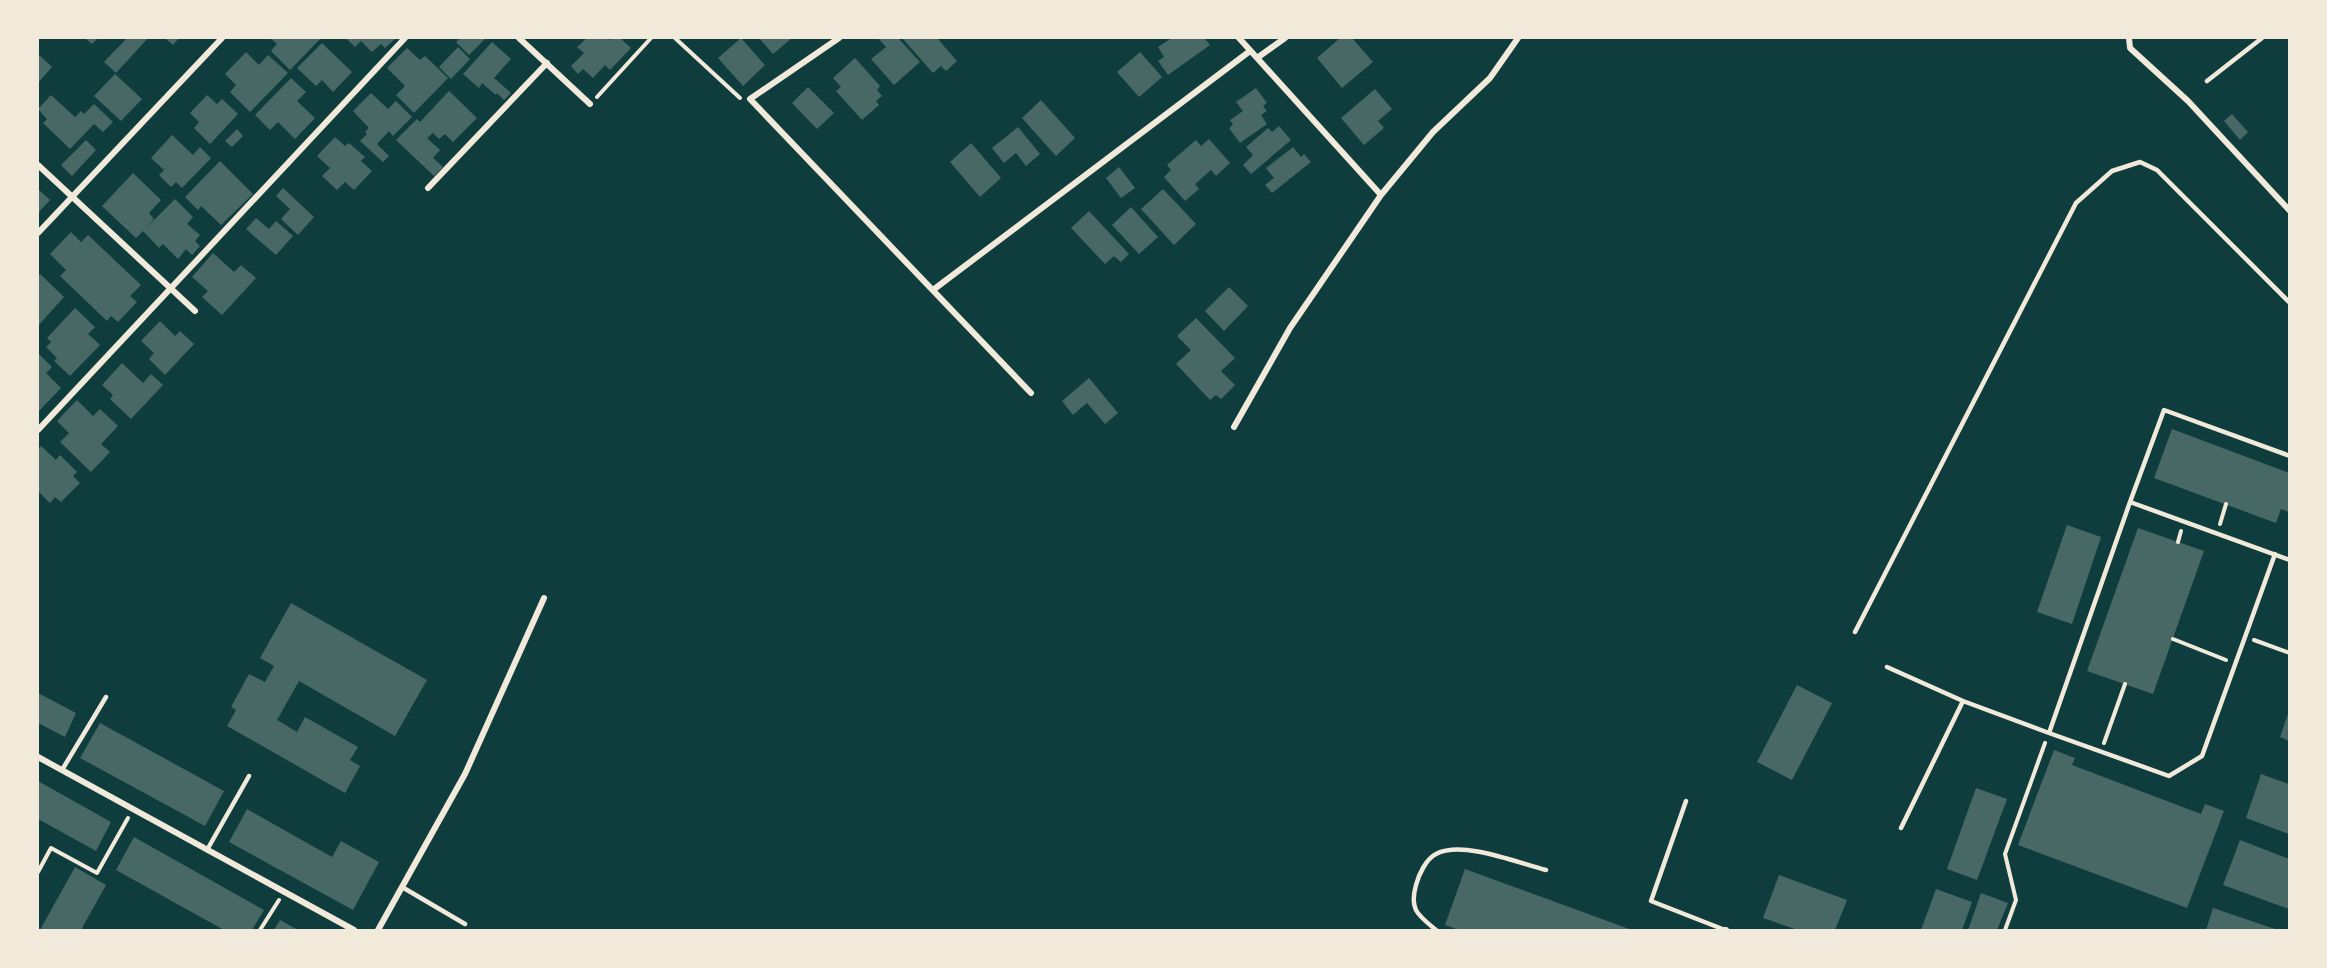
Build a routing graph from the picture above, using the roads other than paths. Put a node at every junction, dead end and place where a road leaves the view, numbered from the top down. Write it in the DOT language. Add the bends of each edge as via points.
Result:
graph roads {
  1 [pos="222,38"];
  2 [pos="405,38"];
  3 [pos="519,38"];
  4 [pos="839,38"];
  5 [pos="1239,38"];
  6 [pos="1285,38"];
  7 [pos="1518,38"];
  8 [pos="2129,38"];
  9 [pos="2262,38"];
  10 [pos="1250,51"];
  11 [pos="1257,58"];
  12 [pos="547,63"];
  13 [pos="2207,81"];
  14 [pos="590,104"];
  15 [pos="38,165"];
  16 [pos="428,188"];
  17 [pos="1381,195"];
  18 [pos="72,197"];
  19 [pos="2289,211"];
  20 [pos="38,233"];
  21 [pos="171,288"];
  22 [pos="933,290"];
  23 [pos="2289,303"];
  24 [pos="195,311"];
  25 [pos="1031,393"];
  26 [pos="1234,427"];
  27 [pos="38,430"];
  28 [pos="2289,456"];
  29 [pos="2130,502"];
  30 [pos="2275,554"];
  31 [pos="2289,560"];
  32 [pos="544,598"];
  33 [pos="1855,632"];
  34 [pos="1887,667"];
  35 [pos="106,697"];
  36 [pos="1963,701"];
  37 [pos="2049,733"];
  38 [pos="38,757"];
  39 [pos="62,770"];
  40 [pos="249,776"];
  41 [pos="1686,801"];
  42 [pos="1901,828"];
  43 [pos="207,850"];
  44 [pos="1546,870"];
  45 [pos="402,887"];
  46 [pos="465,924"];
  47 [pos="354,930"];
  48 [pos="378,930"];
  49 [pos="1436,930"];
  50 [pos="1725,930"];
  1 -- 18 [label="street"];
  2 -- 21 [label="street"];
  3 -- 12 [label="street"];
  4 -- 22 [label="street" via="750,99"];
  5 -- 10 [label="street"];
  6 -- 11 [label="street"];
  7 -- 17 [label="street" via="1490,78 1432,132"];
  8 -- 19 [label="street" via="2130,48 2188,101"];
  9 -- 13 [label="lane"];
  10 -- 11 [label="street"];
  10 -- 22 [label="street"];
  11 -- 17 [label="street"];
  12 -- 14 [label="street"];
  12 -- 16 [label="street"];
  15 -- 18 [label="street"];
  17 -- 26 [label="street" via="1290,328"];
  18 -- 20 [label="street"];
  18 -- 21 [label="street"];
  21 -- 24 [label="street"];
  21 -- 27 [label="street"];
  22 -- 25 [label="street"];
  23 -- 33 [label="lane" via="2157,170 2140,162 2112,171 2076,203"];
  28 -- 29 [label="lane" via="2164,410"];
  29 -- 30 [label="lane"];
  29 -- 37 [label="lane"];
  30 -- 31 [label="lane"];
  30 -- 37 [label="lane" via="2202,756 2169,776"];
  32 -- 45 [label="street" via="465,774"];
  34 -- 36 [label="lane"];
  35 -- 39 [label="lane"];
  36 -- 37 [label="lane"];
  36 -- 42 [label="lane"];
  38 -- 39 [label="street"];
  39 -- 43 [label="street"];
  40 -- 43 [label="lane"];
  41 -- 50 [label="lane" via="1651,901"];
  43 -- 47 [label="street"];
  44 -- 49 [label="lane" via="1473,851 1435,854 1419,873 1412,899 1417,915"];
  45 -- 46 [label="lane"];
  45 -- 48 [label="street"];
}
